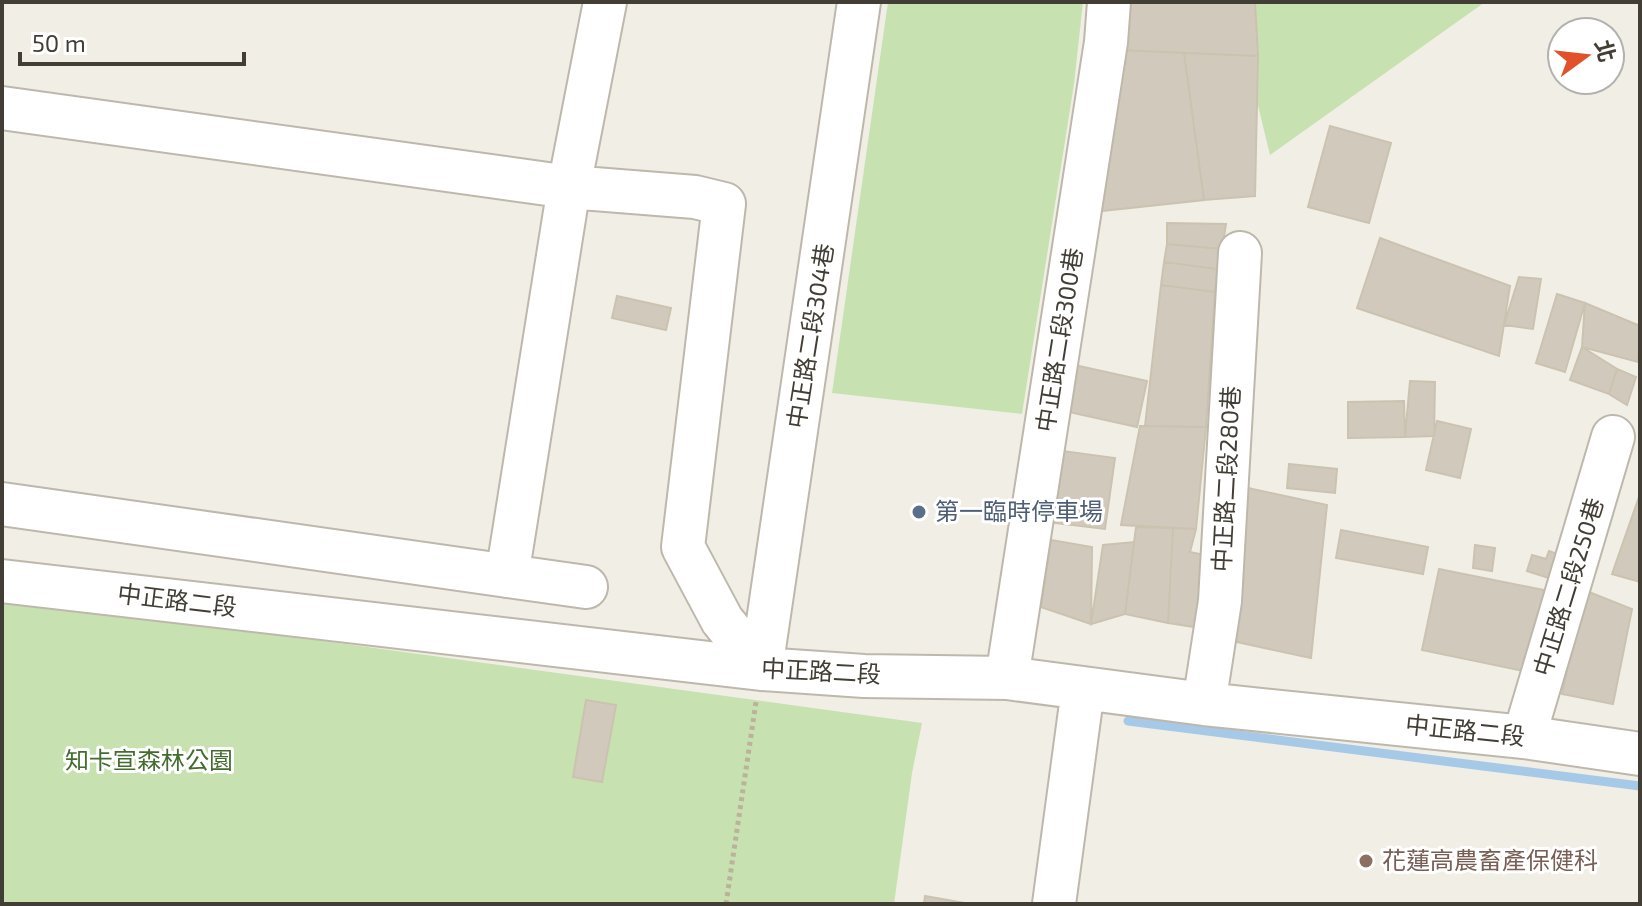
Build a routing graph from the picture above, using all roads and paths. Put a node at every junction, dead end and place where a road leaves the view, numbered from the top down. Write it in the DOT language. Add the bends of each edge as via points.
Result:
graph roads {
  1 [pos="605,2"];
  2 [pos="859,2"];
  3 [pos="1109,2"];
  4 [pos="2,108"];
  5 [pos="569,187"];
  6 [pos="1240,253"];
  7 [pos="1613,437"];
  8 [pos="2,504"];
  9 [pos="507,576"];
  10 [pos="2,581"];
  11 [pos="586,587"];
  12 [pos="761,669"];
  13 [pos="1007,678"];
  14 [pos="1083,689"];
  15 [pos="1204,704"];
  16 [pos="1524,737"];
  17 [pos="1640,754"];
  18 [pos="726,904"];
  19 [pos="1054,904"];
  1 -- 5 [label="street"];
  2 -- 12 [label="street, 中正路二段304巷"];
  3 -- 13 [label="street, 中正路二段300巷"];
  4 -- 5 [label="street"];
  5 -- 9 [label="street"];
  5 -- 12 [label="street" via="724,204 683,547 722,620"];
  6 -- 15 [label="street, 中正路二段280巷" via="1220,601"];
  7 -- 16 [label="street, 中正路二段250巷"];
  8 -- 9 [label="street"];
  9 -- 11 [label="street"];
  10 -- 12 [label="street, 中正路二段"];
  12 -- 13 [label="street, 中正路二段"];
  12 -- 18 [label="path"];
  13 -- 14 [label="street, 中正路二段"];
  14 -- 15 [label="street, 中正路二段"];
  14 -- 19 [label="street"];
  15 -- 16 [label="street, 中正路二段"];
  16 -- 17 [label="street, 中正路二段"];
}
